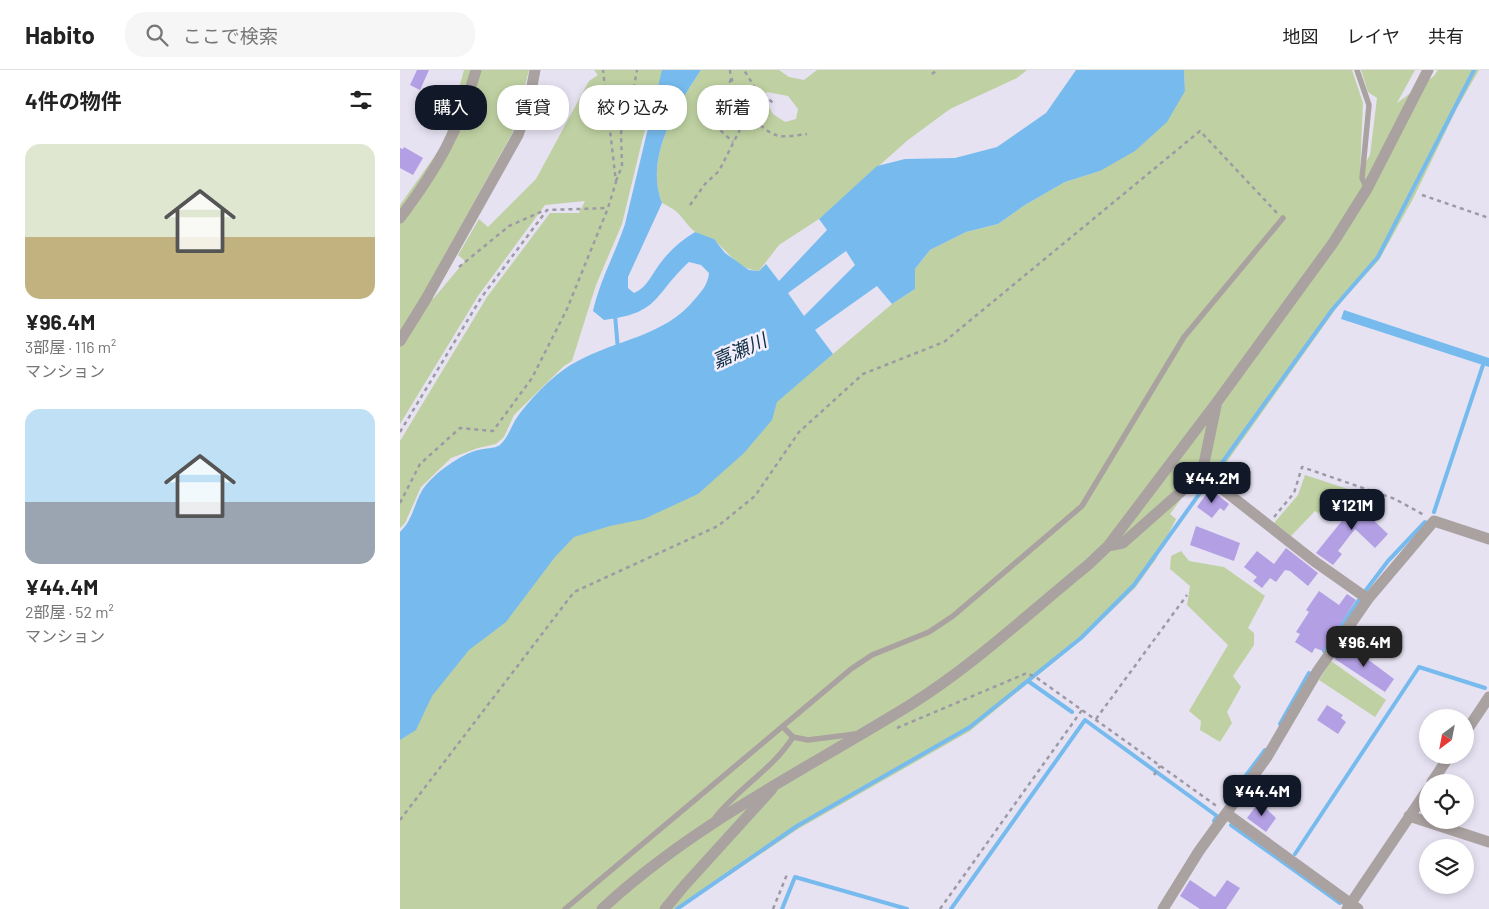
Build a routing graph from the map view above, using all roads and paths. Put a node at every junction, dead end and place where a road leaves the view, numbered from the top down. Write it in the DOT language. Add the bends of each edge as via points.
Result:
graph roads {
  1 [pos="476,70"];
  2 [pos="535,70"];
  3 [pos="603,70"];
  4 [pos="637,70"];
  5 [pos="730,70"];
  6 [pos="745,70"];
  7 [pos="937,70"];
  8 [pos="1357,70"];
  9 [pos="1428,70"];
  10 [pos="932,74"];
  11 [pos="731,80"];
  12 [pos="734,85"];
  13 [pos="753,85"];
  14 [pos="769,99"];
  15 [pos="773,103"];
  16 [pos="739,130"];
  17 [pos="765,130"];
  18 [pos="807,134"];
  19 [pos="733,142"];
  20 [pos="616,182"];
  21 [pos="1367,189"];
  22 [pos="1422,195"];
  23 [pos="690,205"];
  24 [pos="608,208"];
  25 [pos="546,210"];
  26 [pos="400,218"];
  27 [pos="1283,218"];
  28 [pos="1489,218"];
  29 [pos="458,267"];
  30 [pos="400,341"];
  31 [pos="1217,402"];
  32 [pos="400,432"];
  33 [pos="1202,473"];
  34 [pos="400,503"];
  35 [pos="1434,521"];
  36 [pos="1268,524"];
  37 [pos="1489,539"];
  38 [pos="1108,546"];
  39 [pos="1187,595"];
  40 [pos="1368,599"];
  41 [pos="1489,697"];
  42 [pos="1082,710"];
  43 [pos="1096,720"];
  44 [pos="1474,720"];
  45 [pos="783,727"];
  46 [pos="894,729"];
  47 [pos="862,734"];
  48 [pos="793,737"];
  49 [pos="1160,766"];
  50 [pos="1154,775"];
  51 [pos="776,784"];
  52 [pos="1419,802"];
  53 [pos="1227,814"];
  54 [pos="1410,816"];
  55 [pos="400,820"];
  56 [pos="712,823"];
  57 [pos="1489,842"];
  58 [pos="788,872"];
  59 [pos="1352,907"];
  60 [pos="565,909"];
  61 [pos="602,909"];
  62 [pos="665,909"];
  63 [pos="773,909"];
  64 [pos="940,909"];
  65 [pos="1163,909"];
  1 -- 26 [label="street" via="455,132 420,192"];
  2 -- 30 [label="street" via="528,107 518,135"];
  3 -- 20 [label="path"];
  4 -- 20 [label="path" via="621,133 622,166"];
  5 -- 11 [label="path"];
  6 -- 13 [label="path"];
  7 -- 10 [label="path"];
  8 -- 21 [label="lane" via="1369,105 1362,178"];
  9 -- 21 [label="street"];
  11 -- 12 [label="path"];
  11 -- 19 [label="path" via="715,119 718,128"];
  14 -- 15 [label="path"];
  16 -- 19 [label="path"];
  17 -- 18 [label="path" via="777,136"];
  19 -- 23 [label="path" via="719,172 705,184"];
  20 -- 24 [label="path"];
  21 -- 31 [label="street" via="1333,242"];
  22 -- 28 [label="path"];
  24 -- 25 [label="path"];
  24 -- 34 [label="path" via="566,309 532,378 493,431 460,428 420,464"];
  25 -- 29 [label="path" via="509,226"];
  25 -- 32 [label="path" via="481,298"];
  27 -- 45 [label="lane" via="1184,337 1082,506 953,616 929,632 872,656 851,669"];
  27 -- 55 [label="path" via="1200,131 944,342 863,374 799,432 755,496 718,526 574,592"];
  31 -- 33 [label="street"];
  31 -- 38 [label="street"];
  33 -- 36 [label="street"];
  33 -- 38 [label="street" via="1123,543"];
  35 -- 36 [label="path" via="1395,499 1302,467 1294,493"];
  35 -- 37 [label="street"];
  35 -- 40 [label="street"];
  36 -- 40 [label="street"];
  38 -- 47 [label="street" via="958,672"];
  39 -- 43 [label="path"];
  40 -- 53 [label="street" via="1317,672 1267,758"];
  41 -- 44 [label="street"];
  42 -- 43 [label="path"];
  42 -- 46 [label="path" via="1027,673"];
  42 -- 64 [label="path"];
  43 -- 49 [label="path"];
  45 -- 48 [label="lane"];
  45 -- 60 [label="lane"];
  47 -- 48 [label="lane" via="808,740"];
  47 -- 51 [label="street"];
  48 -- 56 [label="lane" via="783,753 725,805"];
  49 -- 50 [label="path"];
  49 -- 53 [label="path"];
  51 -- 56 [label="street"];
  51 -- 62 [label="street"];
  52 -- 54 [label="street"];
  53 -- 59 [label="street"];
  53 -- 65 [label="street" via="1199,851"];
  54 -- 57 [label="street"];
  54 -- 59 [label="street"];
  56 -- 61 [label="street" via="626,886"];
  58 -- 63 [label="path"];
}
